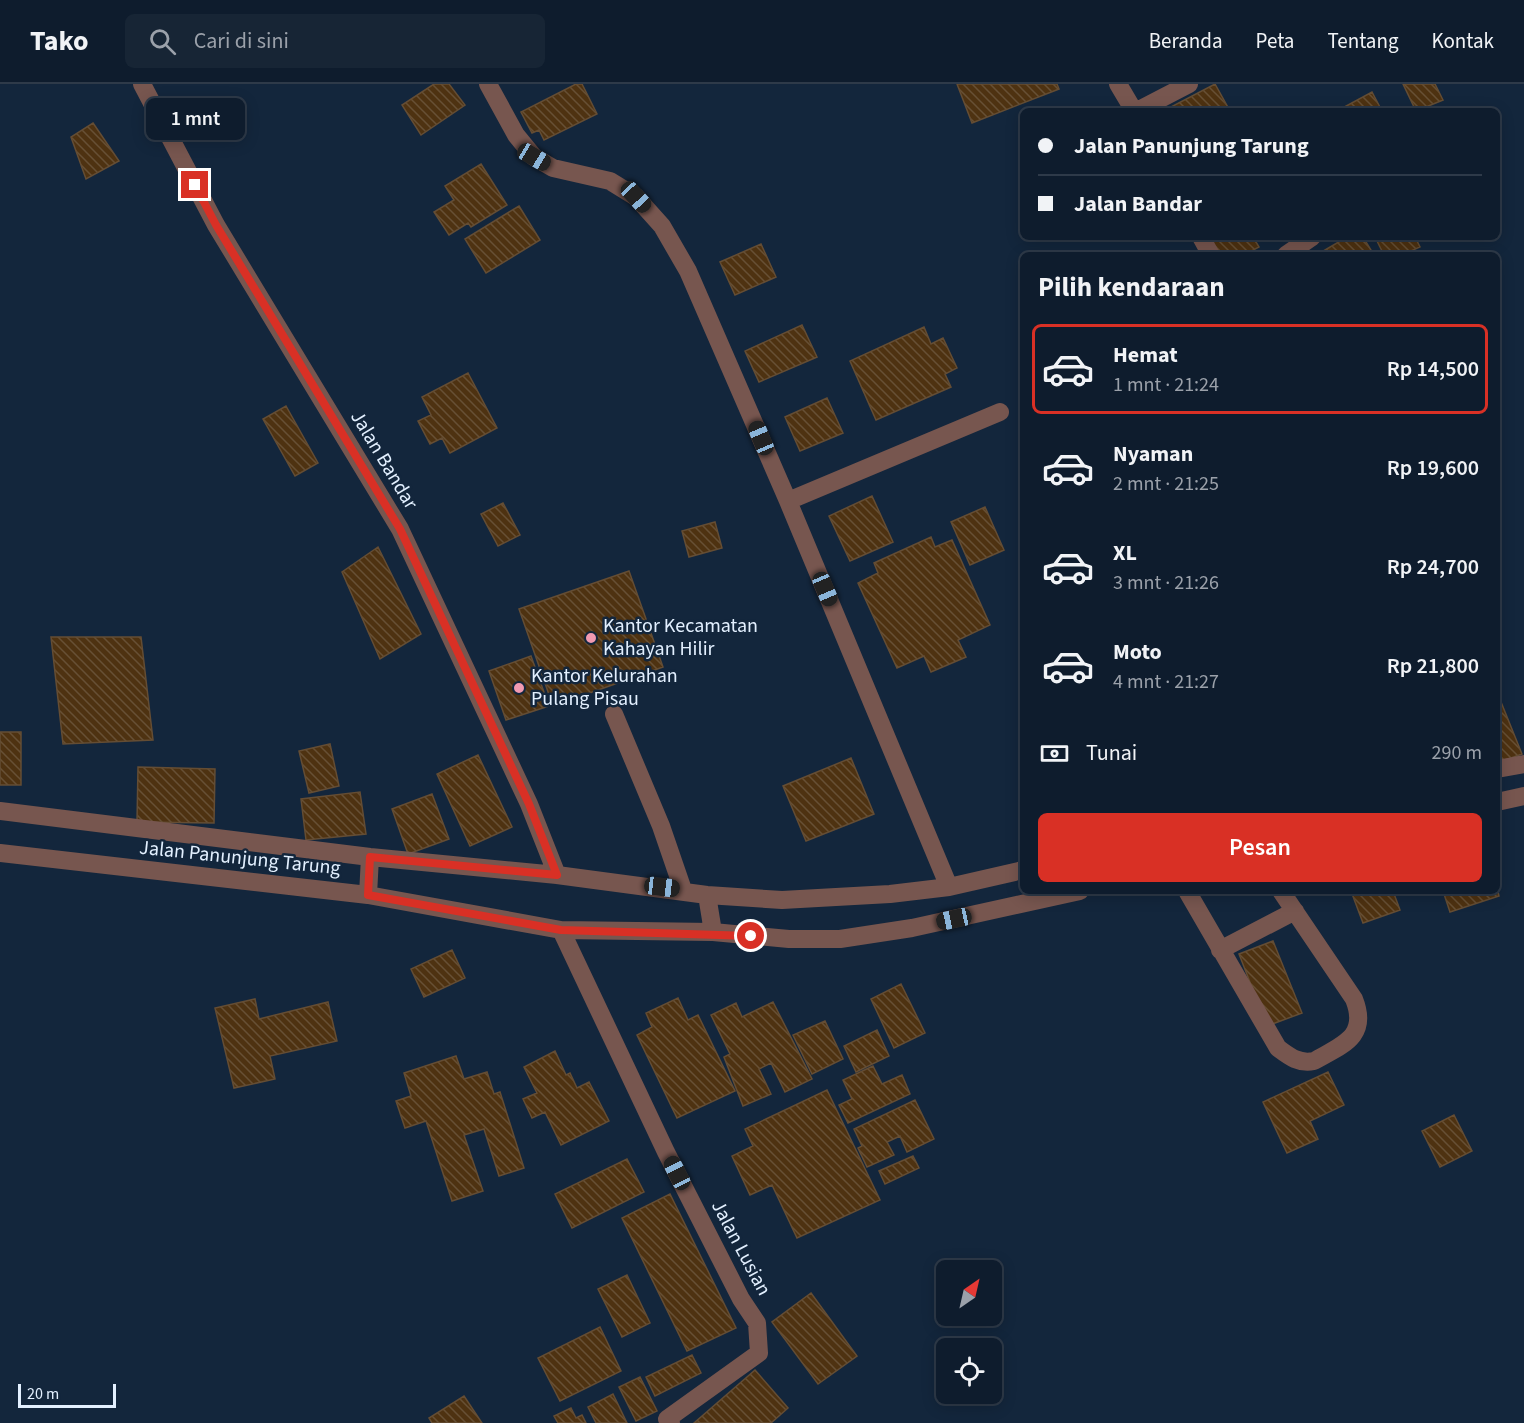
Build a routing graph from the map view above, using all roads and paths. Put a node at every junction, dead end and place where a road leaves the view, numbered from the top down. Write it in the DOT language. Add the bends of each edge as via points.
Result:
graph roads {
  1 [pos="142,84"];
  2 [pos="488,84"];
  3 [pos="1118,84"];
  4 [pos="1189,84"];
  5 [pos="1134,108"];
  6 [pos="1142,108"];
  7 [pos="1308,240"];
  8 [pos="1290,252"];
  9 [pos="1000,412"];
  10 [pos="788,501"];
  11 [pos="614,714"];
  12 [pos="1524,764"];
  13 [pos="1500,768"];
  14 [pos="1524,796"];
  15 [pos="1500,801"];
  16 [pos="0,811"];
  17 [pos="0,852"];
  18 [pos="370,857"];
  19 [pos="1020,871"];
  20 [pos="557,875"];
  21 [pos="949,887"];
  22 [pos="683,890"];
  23 [pos="1066,894"];
  24 [pos="1189,894"];
  25 [pos="1283,894"];
  26 [pos="368,895"];
  27 [pos="707,895"];
  28 [pos="1295,911"];
  29 [pos="561,930"];
  30 [pos="713,932"];
  31 [pos="1220,950"];
  32 [pos="666,1422"];
  1 -- 20 [label="street, Jalan Bandar" via="216,225 400,529 529,804"];
  2 -- 10 [label="street" via="516,135 534,157 553,168 610,181 636,197 662,226 688,271"];
  3 -- 5 [label="street"];
  4 -- 6 [label="street"];
  7 -- 8 [label="street"];
  9 -- 10 [label="street"];
  10 -- 21 [label="street"];
  11 -- 22 [label="street"];
  12 -- 13 [label="street"];
  14 -- 15 [label="street"];
  16 -- 18 [label="street, Jalan Panunjung Tarung"];
  17 -- 26 [label="street, Jalan Panunjung Tarung"];
  18 -- 20 [label="street, Jalan Panunjung Tarung"];
  18 -- 26 [label="street"];
  19 -- 21 [label="street, Jalan Panunjung Tarung"];
  20 -- 22 [label="street, Jalan Panunjung Tarung"];
  21 -- 27 [label="street, Jalan Panunjung Tarung" via="782,900"];
  22 -- 27 [label="street, Jalan Panunjung Tarung"];
  23 -- 30 [label="street, Jalan Panunjung Tarung" via="912,928 840,939"];
  24 -- 31 [label="street"];
  25 -- 28 [label="street"];
  26 -- 29 [label="street, Jalan Panunjung Tarung"];
  27 -- 30 [label="street"];
  28 -- 31 [label="street"];
  28 -- 31 [label="street" via="1358,1010 1354,1035 1314,1061 1298,1061 1278,1048"];
  29 -- 30 [label="street, Jalan Panunjung Tarung"];
  29 -- 32 [label="street, Jalan Lusian" via="666,1152 757,1323 759,1353"];
}
